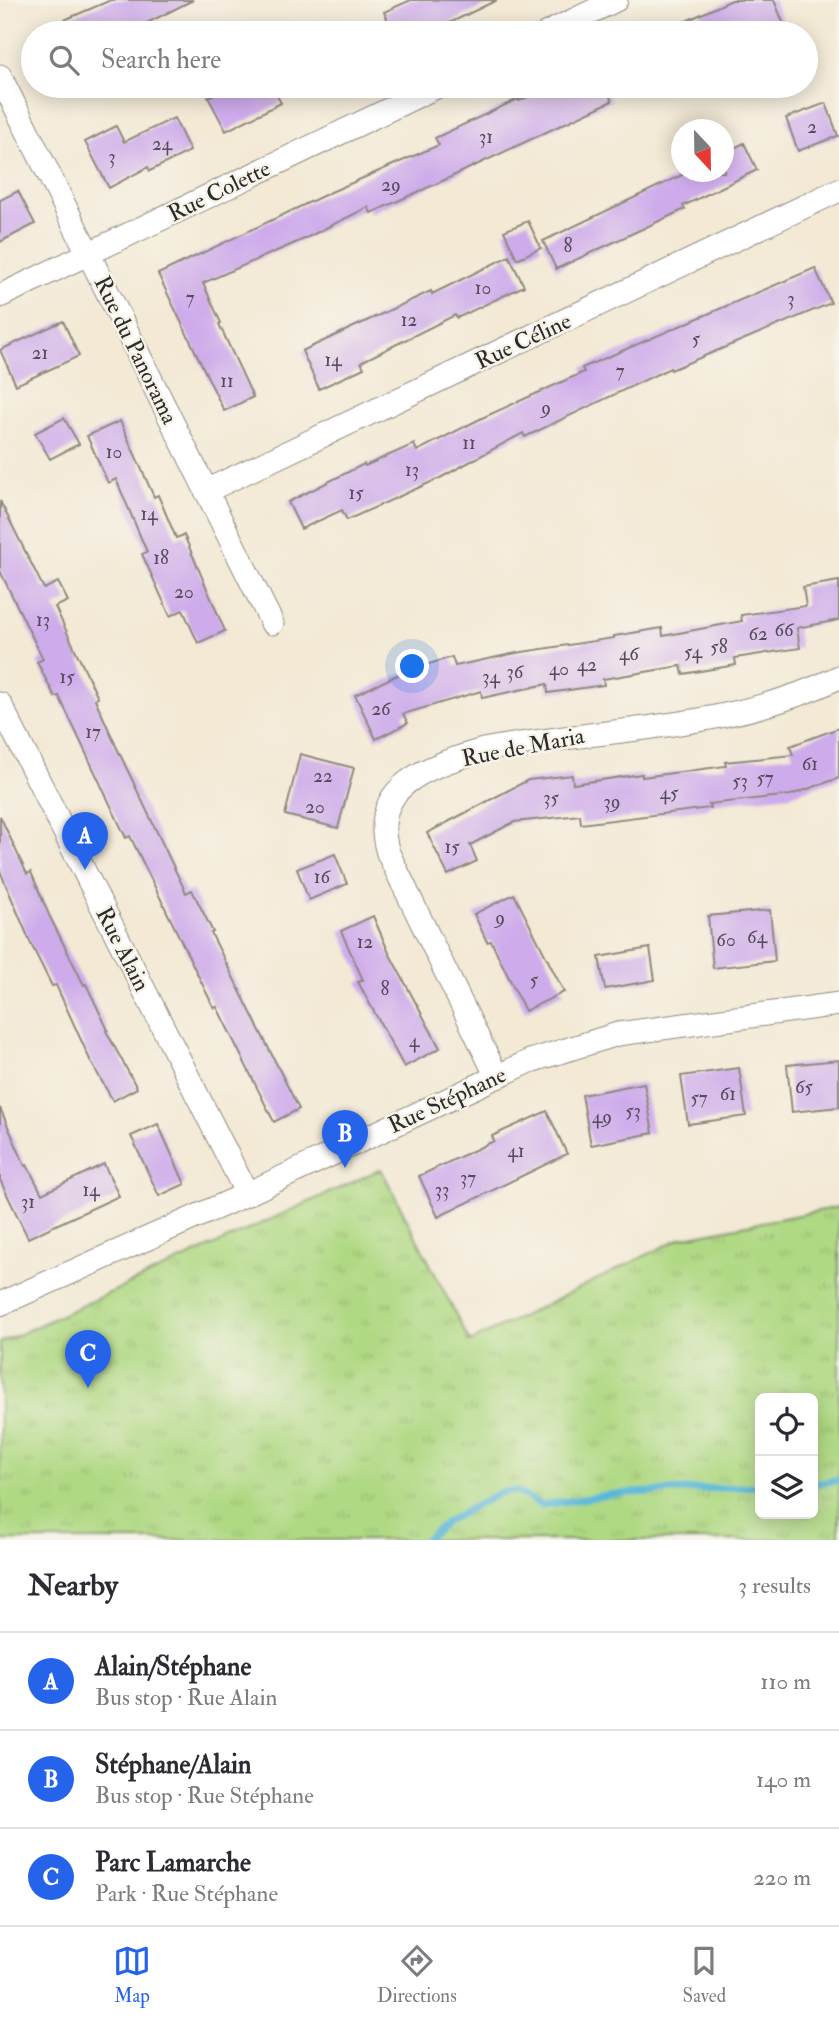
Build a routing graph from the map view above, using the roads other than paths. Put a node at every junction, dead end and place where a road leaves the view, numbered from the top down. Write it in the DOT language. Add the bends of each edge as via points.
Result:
graph roads {
  1 [pos="616,0"];
  2 [pos="572,21"];
  3 [pos="0,76"];
  4 [pos="413,98"];
  5 [pos="839,190"];
  6 [pos="89,254"];
  7 [pos="0,296"];
  8 [pos="206,492"];
  9 [pos="272,623"];
  10 [pos="839,677"];
  11 [pos="0,704"];
  12 [pos="839,1004"];
  13 [pos="497,1077"];
  14 [pos="247,1194"];
  15 [pos="0,1304"];
  1 -- 2 [label="street"];
  3 -- 6 [label="street, Rue du Panorama"];
  4 -- 6 [label="street, Rue Colette"];
  5 -- 8 [label="street, Rue Céline"];
  6 -- 7 [label="street, Rue Colette"];
  6 -- 8 [label="street, Rue du Panorama"];
  8 -- 9 [label="street, Rue du Panorama"];
  10 -- 13 [label="street, Rue de Maria" via="775,703 726,716 483,750 402,785 391,798 383,825 388,853"];
  11 -- 14 [label="street, Rue Alain"];
  12 -- 13 [label="street, Rue Stéphane" via="618,1034 530,1060"];
  13 -- 14 [label="street, Rue Stéphane"];
  14 -- 15 [label="street, Rue Stéphane"];
}
